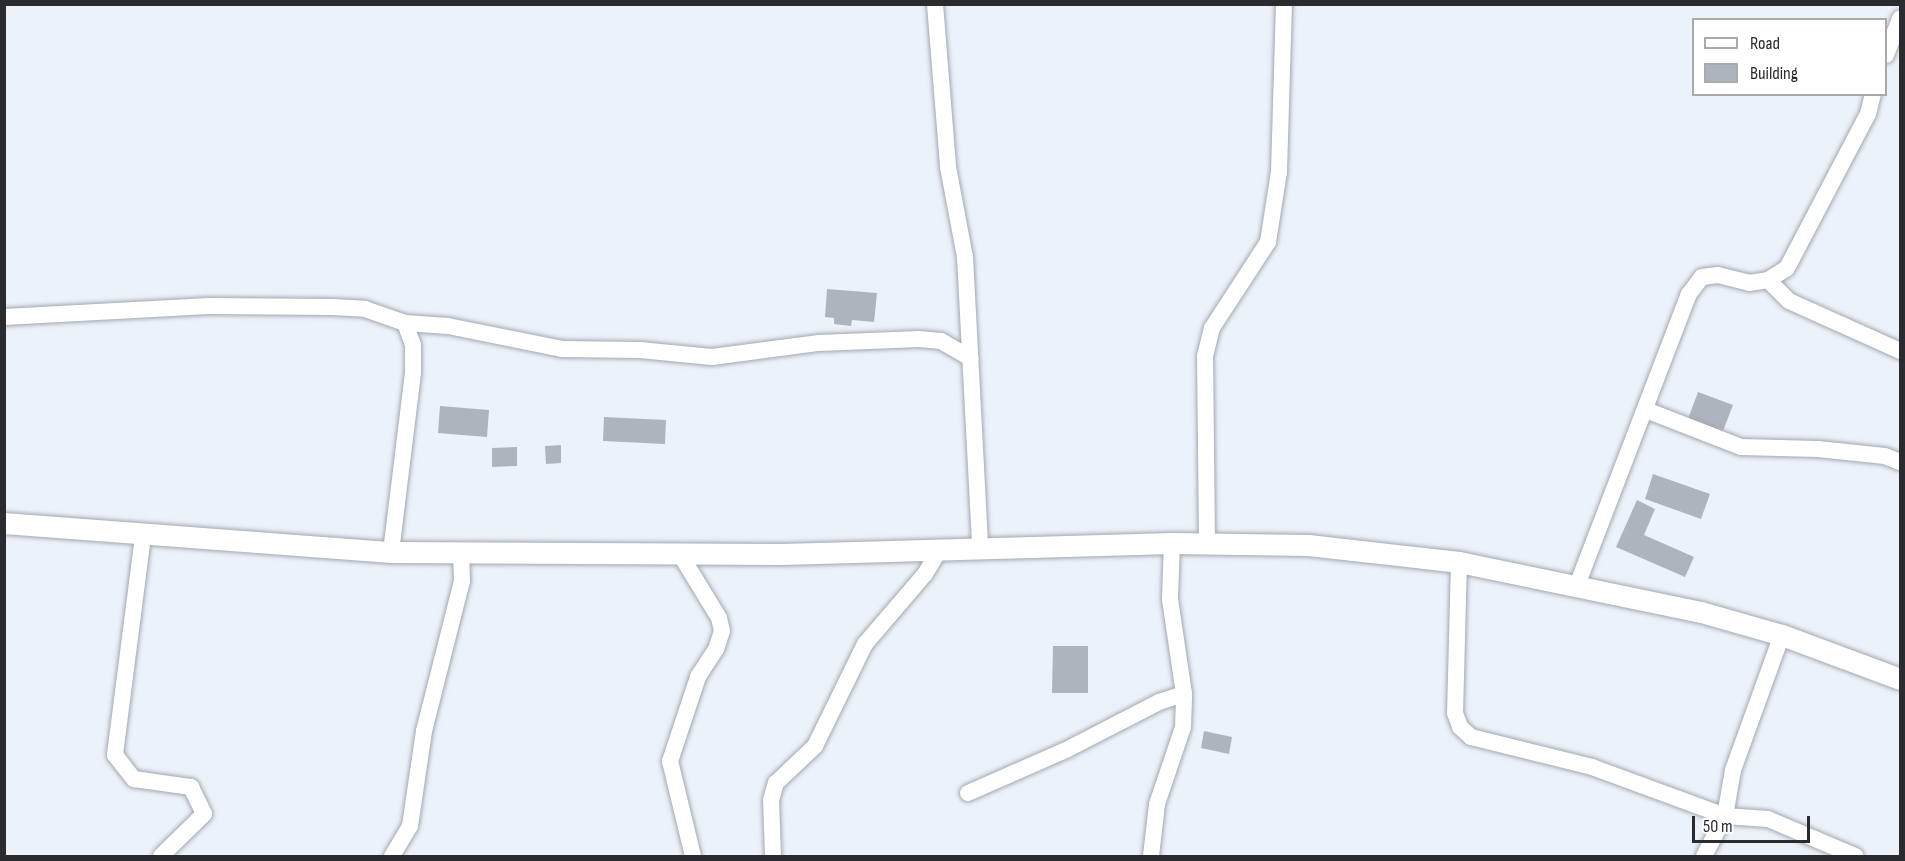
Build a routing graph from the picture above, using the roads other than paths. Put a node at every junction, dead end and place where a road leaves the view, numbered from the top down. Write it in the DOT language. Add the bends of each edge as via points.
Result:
graph roads {
  1 [pos="935,4"];
  2 [pos="1284,4"];
  3 [pos="1900,19"];
  4 [pos="1887,52"];
  5 [pos="1872,96"];
  6 [pos="1768,280"];
  7 [pos="4,317"];
  8 [pos="405,323"];
  9 [pos="1900,351"];
  10 [pos="971,358"];
  11 [pos="1646,410"];
  12 [pos="1900,462"];
  13 [pos="4,523"];
  14 [pos="143,536"];
  15 [pos="1172,543"];
  16 [pos="1207,543"];
  17 [pos="980,547"];
  18 [pos="940,549"];
  19 [pos="392,552"];
  20 [pos="461,552"];
  21 [pos="680,554"];
  22 [pos="1459,562"];
  23 [pos="1576,588"];
  24 [pos="1782,635"];
  25 [pos="1900,679"];
  26 [pos="1184,694"];
  27 [pos="968,794"];
  28 [pos="1725,816"];
  29 [pos="161,856"];
  30 [pos="392,856"];
  31 [pos="693,856"];
  32 [pos="773,856"];
  33 [pos="1151,856"];
  34 [pos="1704,856"];
  35 [pos="1855,856"];
  1 -- 10 [label="street" via="948,167 965,257"];
  2 -- 16 [label="street" via="1279,172 1268,242 1212,328 1205,356"];
  3 -- 4 [label="street"];
  5 -- 6 [label="street" via="1868,114 1787,268"];
  6 -- 9 [label="street" via="1789,301"];
  6 -- 11 [label="street" via="1749,284 1718,275 1702,277 1689,294"];
  7 -- 8 [label="street" via="209,306 332,307 365,309"];
  8 -- 10 [label="street" via="448,326 562,349 640,350 712,357 819,343 919,339 941,341"];
  8 -- 19 [label="street" via="413,345 413,373"];
  10 -- 17 [label="street"];
  11 -- 12 [label="street" via="1741,447 1818,449 1886,456"];
  11 -- 23 [label="street"];
  13 -- 14 [label="street"];
  14 -- 19 [label="street"];
  14 -- 29 [label="street" via="115,755 134,779 191,787 204,814"];
  15 -- 16 [label="street"];
  15 -- 17 [label="street"];
  15 -- 26 [label="street" via="1171,620"];
  16 -- 22 [label="street" via="1308,545"];
  17 -- 18 [label="street"];
  18 -- 21 [label="street"];
  18 -- 32 [label="street" via="925,574 865,644 814,746 776,783 771,800"];
  19 -- 20 [label="street"];
  20 -- 21 [label="street"];
  20 -- 30 [label="street" via="462,581 424,731 410,826"];
  21 -- 31 [label="street" via="719,618 722,631 717,649 698,677 670,761"];
  22 -- 23 [label="street"];
  22 -- 28 [label="street" via="1455,713 1460,727 1472,737 1593,767"];
  23 -- 24 [label="street" via="1701,612"];
  24 -- 25 [label="street"];
  24 -- 28 [label="street" via="1733,770"];
  26 -- 27 [label="street" via="1159,702"];
  26 -- 33 [label="street" via="1183,727 1157,804"];
  28 -- 34 [label="street"];
  28 -- 35 [label="street" via="1768,819"];
}
